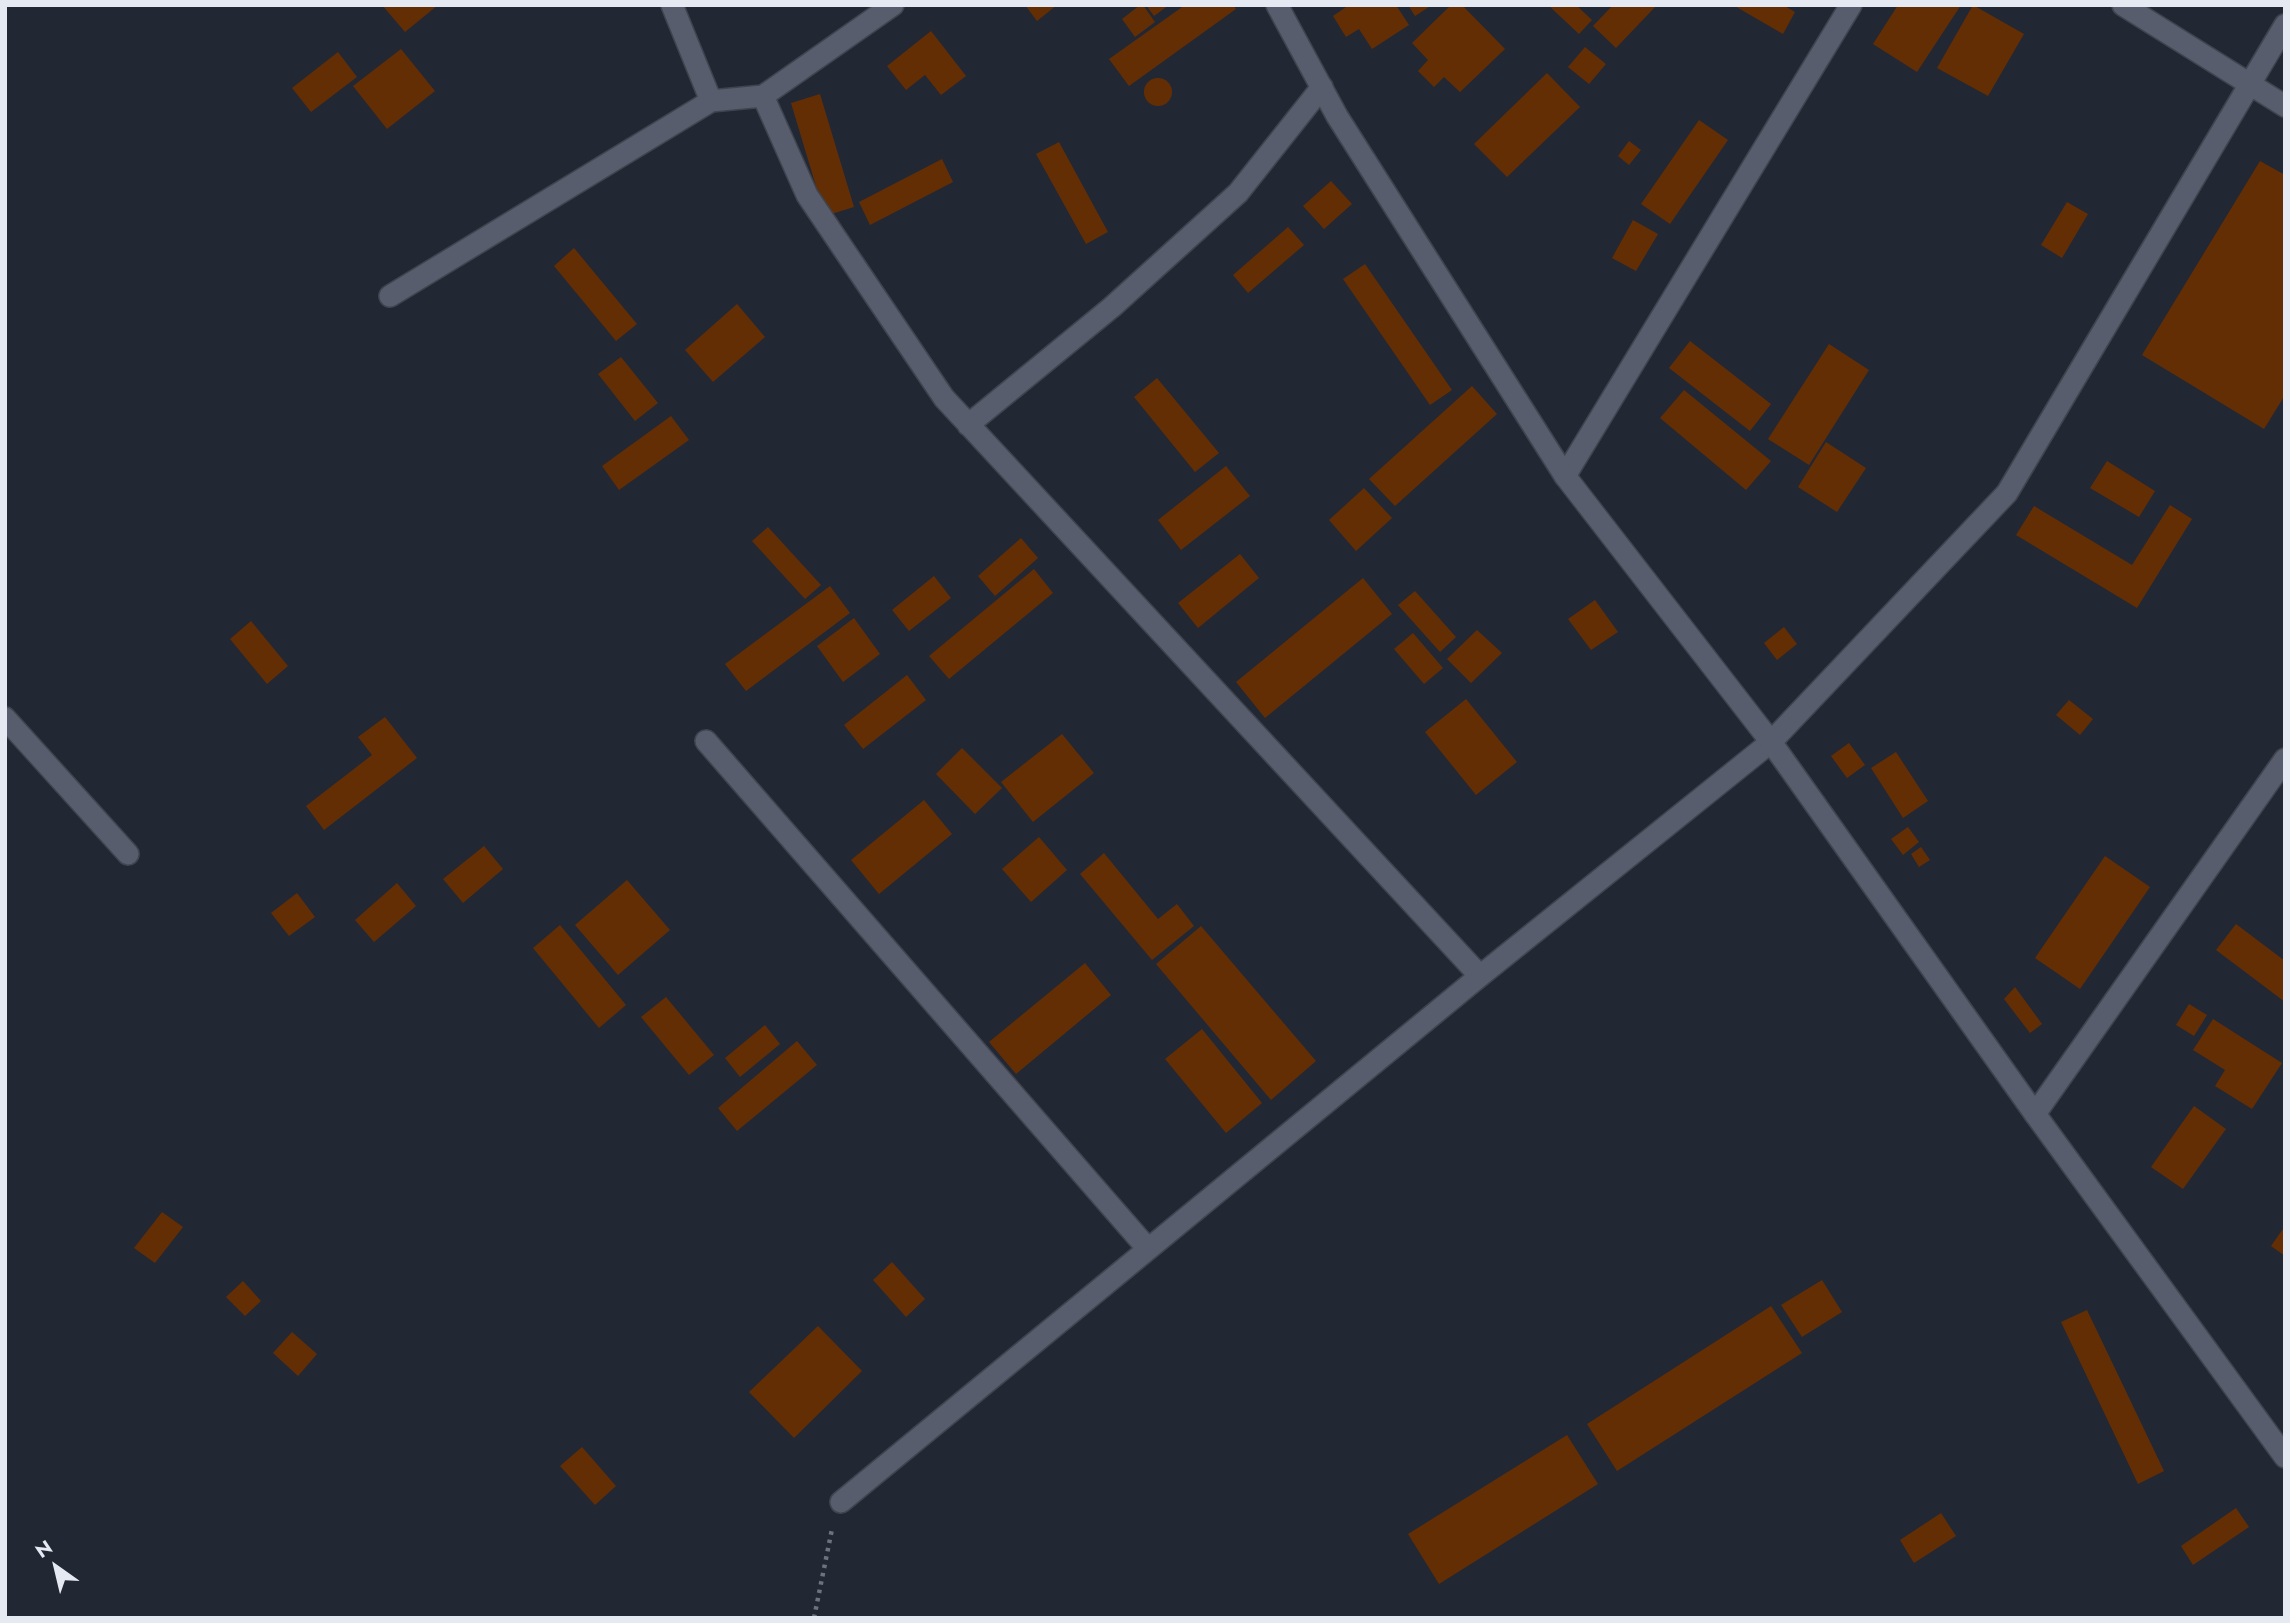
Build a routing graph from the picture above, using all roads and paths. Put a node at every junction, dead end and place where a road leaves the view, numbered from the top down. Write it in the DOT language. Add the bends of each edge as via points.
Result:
graph roads {
  1 [pos="672,5"];
  2 [pos="893,5"];
  3 [pos="1277,5"];
  4 [pos="1851,5"];
  5 [pos="2123,5"];
  6 [pos="2285,25"];
  7 [pos="2247,85"];
  8 [pos="1322,87"];
  9 [pos="763,96"];
  10 [pos="711,101"];
  11 [pos="2285,106"];
  12 [pos="390,296"];
  13 [pos="968,425"];
  14 [pos="1565,476"];
  15 [pos="5,718"];
  16 [pos="706,741"];
  17 [pos="1771,742"];
  18 [pos="2285,760"];
  19 [pos="128,854"];
  20 [pos="1480,976"];
  21 [pos="2035,1114"];
  22 [pos="1148,1249"];
  23 [pos="2285,1457"];
  24 [pos="841,1502"];
  25 [pos="814,1618"];
  1 -- 10 [label="street"];
  2 -- 9 [label="street"];
  3 -- 8 [label="street"];
  4 -- 14 [label="street"];
  5 -- 7 [label="street"];
  6 -- 7 [label="street"];
  7 -- 11 [label="street"];
  7 -- 17 [label="street" via="2007,493"];
  8 -- 13 [label="street" via="1238,193 1112,307"];
  8 -- 14 [label="street"];
  9 -- 10 [label="street"];
  9 -- 13 [label="street" via="807,195 944,398"];
  10 -- 12 [label="street"];
  13 -- 20 [label="street"];
  14 -- 17 [label="street"];
  15 -- 19 [label="street"];
  16 -- 22 [label="street"];
  17 -- 20 [label="street"];
  17 -- 21 [label="street"];
  18 -- 21 [label="street"];
  20 -- 22 [label="street"];
  21 -- 23 [label="street"];
  22 -- 24 [label="street"];
  24 -- 25 [label="path"];
}
